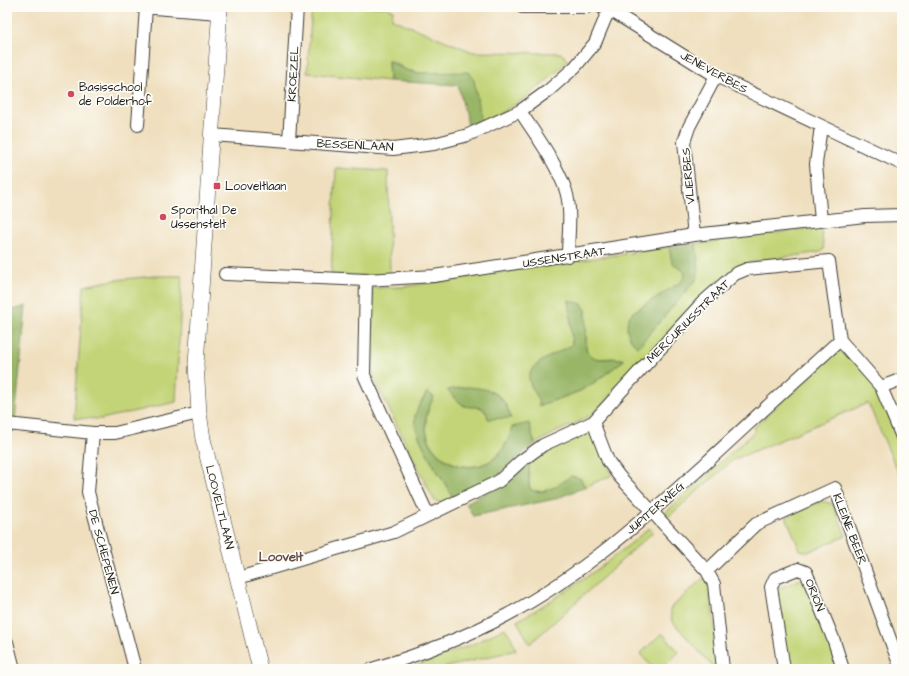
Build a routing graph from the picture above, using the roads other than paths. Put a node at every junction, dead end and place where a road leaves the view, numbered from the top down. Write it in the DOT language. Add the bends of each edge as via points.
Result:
graph roads {
  1 [pos="141,7"];
  2 [pos="146,7"];
  3 [pos="150,7"];
  4 [pos="296,7"];
  5 [pos="522,7"];
  6 [pos="587,7"];
  7 [pos="607,8"];
  8 [pos="219,10"];
  9 [pos="716,76"];
  10 [pos="520,111"];
  11 [pos="138,125"];
  12 [pos="821,126"];
  13 [pos="212,135"];
  14 [pos="289,141"];
  15 [pos="902,164"];
  16 [pos="902,216"];
  17 [pos="821,221"];
  18 [pos="694,235"];
  19 [pos="568,256"];
  20 [pos="225,274"];
  21 [pos="366,280"];
  22 [pos="840,340"];
  23 [pos="902,379"];
  24 [pos="881,387"];
  25 [pos="199,413"];
  26 [pos="593,422"];
  27 [pos="7,424"];
  28 [pos="93,433"];
  29 [pos="902,437"];
  30 [pos="653,512"];
  31 [pos="428,515"];
  32 [pos="707,571"];
  33 [pos="238,578"];
  34 [pos="7,642"];
  35 [pos="14,669"];
  36 [pos="135,669"];
  37 [pos="260,669"];
  38 [pos="372,669"];
  39 [pos="723,669"];
  40 [pos="784,669"];
  41 [pos="843,669"];
  42 [pos="901,669"];
  1 -- 2 [label="street"];
  2 -- 3 [label="street"];
  2 -- 11 [label="street"];
  3 -- 8 [label="street"];
  4 -- 14 [label="street, KROEZEL"];
  5 -- 6 [label="street"];
  7 -- 9 [label="street, JENEVERBES"];
  7 -- 10 [label="street, BESSENLAAN" via="595,43 575,67"];
  8 -- 13 [label="street, LOOVELTLAAN"];
  9 -- 12 [label="street, JENEVERBES"];
  9 -- 18 [label="street, VLIERBES" via="689,126 684,142"];
  10 -- 14 [label="street, BESSENLAAN" via="468,135 393,149"];
  10 -- 19 [label="street" via="552,159 566,192"];
  12 -- 15 [label="street, JENEVERBES"];
  12 -- 17 [label="street" via="816,164"];
  13 -- 14 [label="street, BESSENLAAN"];
  13 -- 25 [label="street, LOOVELTLAAN" via="196,364"];
  16 -- 17 [label="street, USSENSTRAAT" via="865,216"];
  17 -- 18 [label="street, USSENSTRAAT"];
  18 -- 19 [label="street, USSENSTRAAT"];
  19 -- 21 [label="street, USSENSTRAAT" via="434,276"];
  20 -- 21 [label="street, USSENSTRAAT"];
  21 -- 31 [label="street" via="364,375"];
  22 -- 24 [label="street"];
  22 -- 26 [label="street, MERCURIUSSTRAAT" via="829,261 747,270 735,274 702,304"];
  22 -- 30 [label="street, JUPITERWEG"];
  23 -- 24 [label="street"];
  24 -- 29 [label="street"];
  25 -- 28 [label="street" via="115,433"];
  25 -- 33 [label="street, LOOVELTLAAN" via="203,439"];
  26 -- 30 [label="street" via="608,461"];
  26 -- 31 [label="street, MERCURIUSSTRAAT" via="543,445 499,481"];
  27 -- 28 [label="street"];
  28 -- 36 [label="street, DE SCHEPENEN" via="88,492"];
  30 -- 32 [label="street"];
  30 -- 38 [label="street, JUPITERWEG" via="586,565 508,615 428,651"];
  31 -- 33 [label="street, MERCURIUSSTRAAT" via="394,532"];
  32 -- 39 [label="street" via="714,584"];
  32 -- 42 [label="street, KLEINE BEER" via="756,524 835,488"];
  33 -- 37 [label="street, LOOVELTLAAN"];
  34 -- 35 [label="street"];
  40 -- 41 [label="street, ORION" via="771,587 775,578 798,569 806,572"];
}
